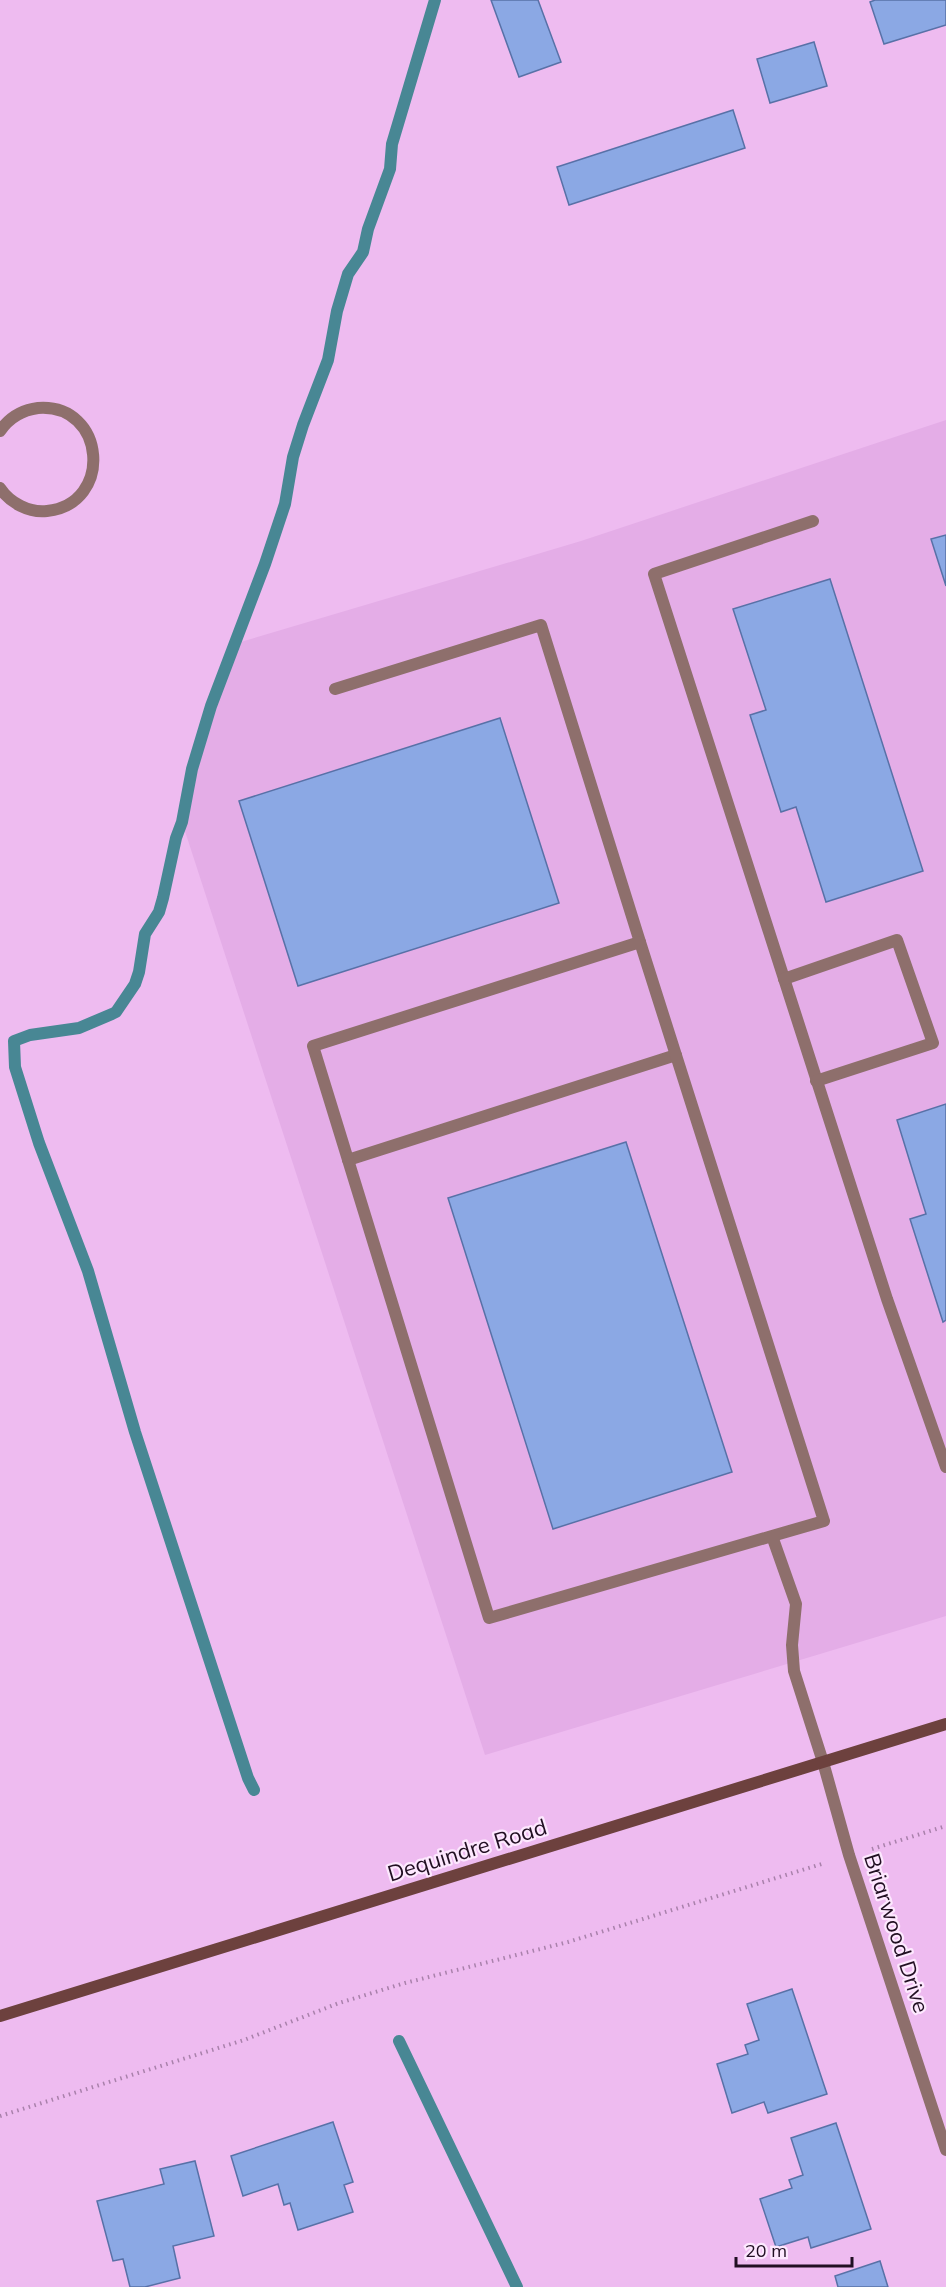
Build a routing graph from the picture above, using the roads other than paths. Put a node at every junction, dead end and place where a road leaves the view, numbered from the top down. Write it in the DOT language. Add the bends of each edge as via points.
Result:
graph roads {
  1 [pos="0,431"];
  2 [pos="0,488"];
  3 [pos="813,521"];
  4 [pos="335,689"];
  5 [pos="640,942"];
  6 [pos="784,979"];
  7 [pos="676,1055"];
  8 [pos="816,1081"];
  9 [pos="348,1160"];
  10 [pos="946,1467"];
  11 [pos="771,1536"];
  12 [pos="946,1724"];
  13 [pos="823,1762"];
  14 [pos="0,2016"];
  15 [pos="946,2150"];
  1 -- 2 [label="street" via="18,414 32,409 63,411 86,431 95,460 85,489 61,508 31,510 16,504"];
  3 -- 6 [label="street" via="654,574"];
  4 -- 5 [label="street" via="541,625"];
  5 -- 7 [label="street"];
  5 -- 9 [label="street" via="313,1046"];
  6 -- 8 [label="street"];
  6 -- 8 [label="street" via="897,940 933,1043"];
  7 -- 9 [label="street"];
  7 -- 11 [label="street" via="825,1521"];
  8 -- 10 [label="street"];
  9 -- 11 [label="street" via="489,1618"];
  11 -- 13 [label="street, Briarwood Drive" via="796,1604 794,1671"];
  12 -- 13 [label="main road, Dequindre Road"];
  13 -- 14 [label="main road, Dequindre Road"];
  13 -- 15 [label="street, Briarwood Drive" via="849,1856"];
}
